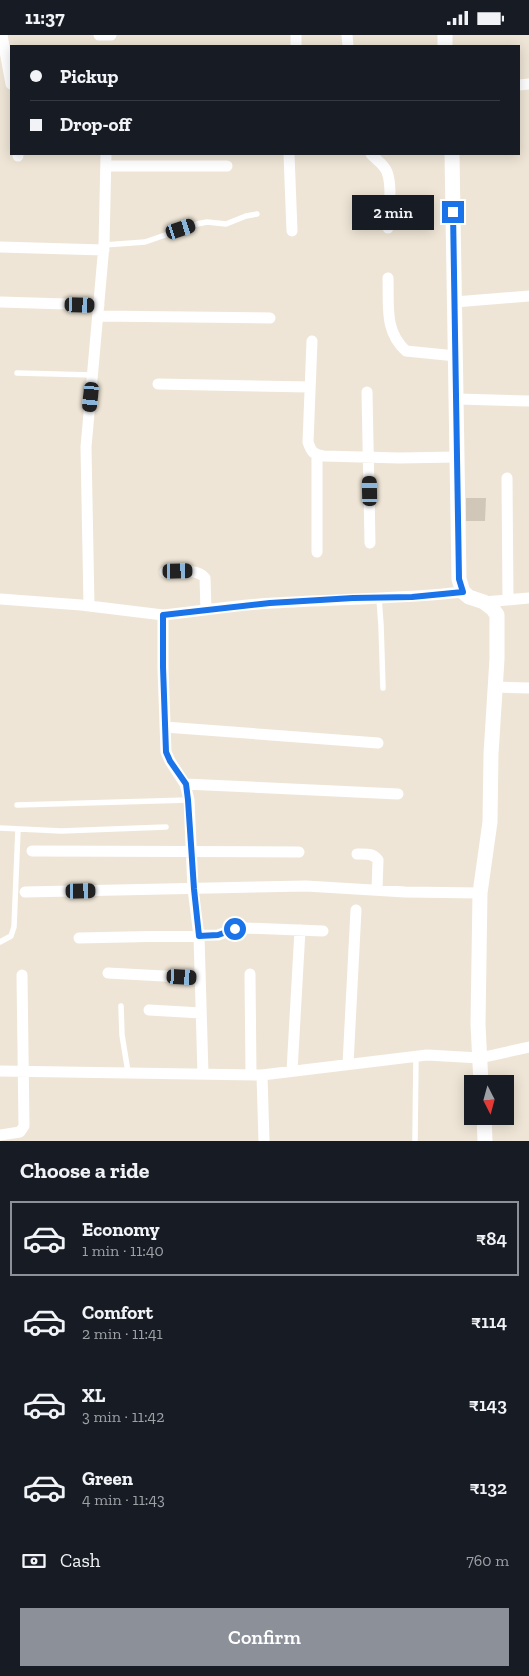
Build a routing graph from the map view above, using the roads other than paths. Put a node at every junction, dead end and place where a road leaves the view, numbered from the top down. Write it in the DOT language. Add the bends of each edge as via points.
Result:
graph roads {
  1 [pos="2,35"];
  2 [pos="99,35"];
  3 [pos="111,35"];
  4 [pos="10,79"];
  5 [pos="106,155"];
  6 [pos="289,155"];
  7 [pos="372,155"];
  8 [pos="452,155"];
  9 [pos="106,166"];
  10 [pos="227,166"];
  11 [pos="257,214"];
  12 [pos="388,229"];
  13 [pos="292,231"];
  14 [pos="0,247"];
  15 [pos="104,248"];
  16 [pos="388,278"];
  17 [pos="529,296"];
  18 [pos="0,302"];
  19 [pos="455,302"];
  20 [pos="99,311"];
  21 [pos="270,318"];
  22 [pos="312,341"];
  23 [pos="456,356"];
  24 [pos="16,373"];
  25 [pos="93,375"];
  26 [pos="158,384"];
  27 [pos="310,387"];
  28 [pos="367,392"];
  29 [pos="457,399"];
  30 [pos="529,401"];
  31 [pos="317,455"];
  32 [pos="369,457"];
  33 [pos="458,457"];
  34 [pos="507,477"];
  35 [pos="370,543"];
  36 [pos="317,552"];
  37 [pos="165,572"];
  38 [pos="463,592"];
  39 [pos="378,598"];
  40 [pos="529,598"];
  41 [pos="0,599"];
  42 [pos="508,599"];
  43 [pos="484,602"];
  44 [pos="89,606"];
  45 [pos="206,610"];
  46 [pos="163,615"];
  47 [pos="383,687"];
  48 [pos="496,687"];
  49 [pos="529,688"];
  50 [pos="165,727"];
  51 [pos="378,743"];
  52 [pos="186,784"];
  53 [pos="398,793"];
  54 [pos="188,800"];
  55 [pos="17,805"];
  56 [pos="166,827"];
  57 [pos="0,828"];
  58 [pos="18,829"];
  59 [pos="32,851"];
  60 [pos="191,851"];
  61 [pos="299,852"];
  62 [pos="357,854"];
  63 [pos="194,889"];
  64 [pos="377,890"];
  65 [pos="25,892"];
  66 [pos="480,893"];
  67 [pos="356,911"];
  68 [pos="300,930"];
  69 [pos="323,931"];
  70 [pos="199,936"];
  71 [pos="79,938"];
  72 [pos="0,942"];
  73 [pos="108,973"];
  74 [pos="250,974"];
  75 [pos="22,975"];
  76 [pos="200,978"];
  77 [pos="121,1006"];
  78 [pos="149,1011"];
  79 [pos="201,1013"];
  80 [pos="529,1047"];
  81 [pos="416,1056"];
  82 [pos="480,1058"];
  83 [pos="348,1064"];
  84 [pos="0,1071"];
  85 [pos="22,1071"];
  86 [pos="292,1071"];
  87 [pos="128,1072"];
  88 [pos="203,1074"];
  89 [pos="257,1074"];
  90 [pos="481,1075"];
  91 [pos="484,1125"];
  92 [pos="0,1135"];
  93 [pos="15,1137"];
  94 [pos="264,1141"];
  95 [pos="416,1141"];
  96 [pos="485,1141"];
  1 -- 4 [label="street"];
  2 -- 3 [label="street"];
  5 -- 9 [label="street"];
  6 -- 13 [label="street"];
  7 -- 12 [label="street" via="382,163 386,172"];
  8 -- 19 [label="main road"];
  9 -- 10 [label="street"];
  9 -- 15 [label="street"];
  11 -- 15 [label="lane" via="226,224 197,224 145,242"];
  14 -- 15 [label="street"];
  15 -- 20 [label="street"];
  16 -- 23 [label="street" via="390,324 401,347 415,353"];
  17 -- 19 [label="street"];
  18 -- 20 [label="street"];
  19 -- 23 [label="main road"];
  20 -- 21 [label="street"];
  20 -- 25 [label="street"];
  22 -- 27 [label="street"];
  23 -- 29 [label="main road"];
  24 -- 25 [label="lane"];
  25 -- 44 [label="street" via="86,447"];
  26 -- 27 [label="street"];
  27 -- 31 [label="street" via="308,442"];
  28 -- 32 [label="street"];
  29 -- 30 [label="street"];
  29 -- 33 [label="main road"];
  31 -- 32 [label="street"];
  31 -- 36 [label="street"];
  32 -- 33 [label="street"];
  32 -- 35 [label="street"];
  33 -- 38 [label="main road" via="459,579"];
  34 -- 42 [label="street"];
  37 -- 45 [label="street" via="202,574 205,577"];
  38 -- 39 [label="street"];
  38 -- 43 [label="main road"];
  39 -- 45 [label="street" via="270,603"];
  39 -- 47 [label="lane"];
  40 -- 42 [label="street"];
  41 -- 44 [label="street"];
  42 -- 43 [label="street"];
  43 -- 48 [label="main road" via="497,615"];
  44 -- 46 [label="street"];
  45 -- 46 [label="street"];
  46 -- 50 [label="street"];
  48 -- 49 [label="street"];
  48 -- 66 [label="main road" via="490,822"];
  50 -- 51 [label="street"];
  50 -- 52 [label="street" via="166,752"];
  52 -- 53 [label="street"];
  52 -- 54 [label="street"];
  54 -- 55 [label="lane"];
  54 -- 60 [label="street"];
  56 -- 58 [label="lane" via="61,831"];
  57 -- 58 [label="lane"];
  58 -- 72 [label="lane" via="14,927 11,936"];
  59 -- 60 [label="street"];
  60 -- 61 [label="street"];
  60 -- 63 [label="street"];
  62 -- 64 [label="street" via="368,854 378,860"];
  63 -- 64 [label="street" via="306,886"];
  63 -- 65 [label="street"];
  63 -- 70 [label="street"];
  64 -- 66 [label="street"];
  66 -- 82 [label="main road"];
  67 -- 83 [label="street"];
  68 -- 69 [label="street"];
  68 -- 70 [label="street" via="246,928"];
  68 -- 86 [label="street"];
  70 -- 71 [label="street"];
  70 -- 76 [label="street"];
  73 -- 76 [label="street"];
  74 -- 89 [label="street"];
  75 -- 85 [label="street"];
  76 -- 79 [label="street"];
  77 -- 87 [label="lane"];
  78 -- 79 [label="street"];
  79 -- 88 [label="street"];
  80 -- 82 [label="street"];
  81 -- 82 [label="street"];
  81 -- 83 [label="street"];
  81 -- 95 [label="lane"];
  82 -- 90 [label="main road"];
  83 -- 86 [label="street"];
  84 -- 85 [label="street"];
  85 -- 87 [label="street"];
  85 -- 93 [label="street" via="24,1126"];
  86 -- 89 [label="street"];
  87 -- 88 [label="street"];
  88 -- 89 [label="street"];
  89 -- 94 [label="street"];
  91 -- 96 [label="main road"];
  92 -- 93 [label="street"];
}
